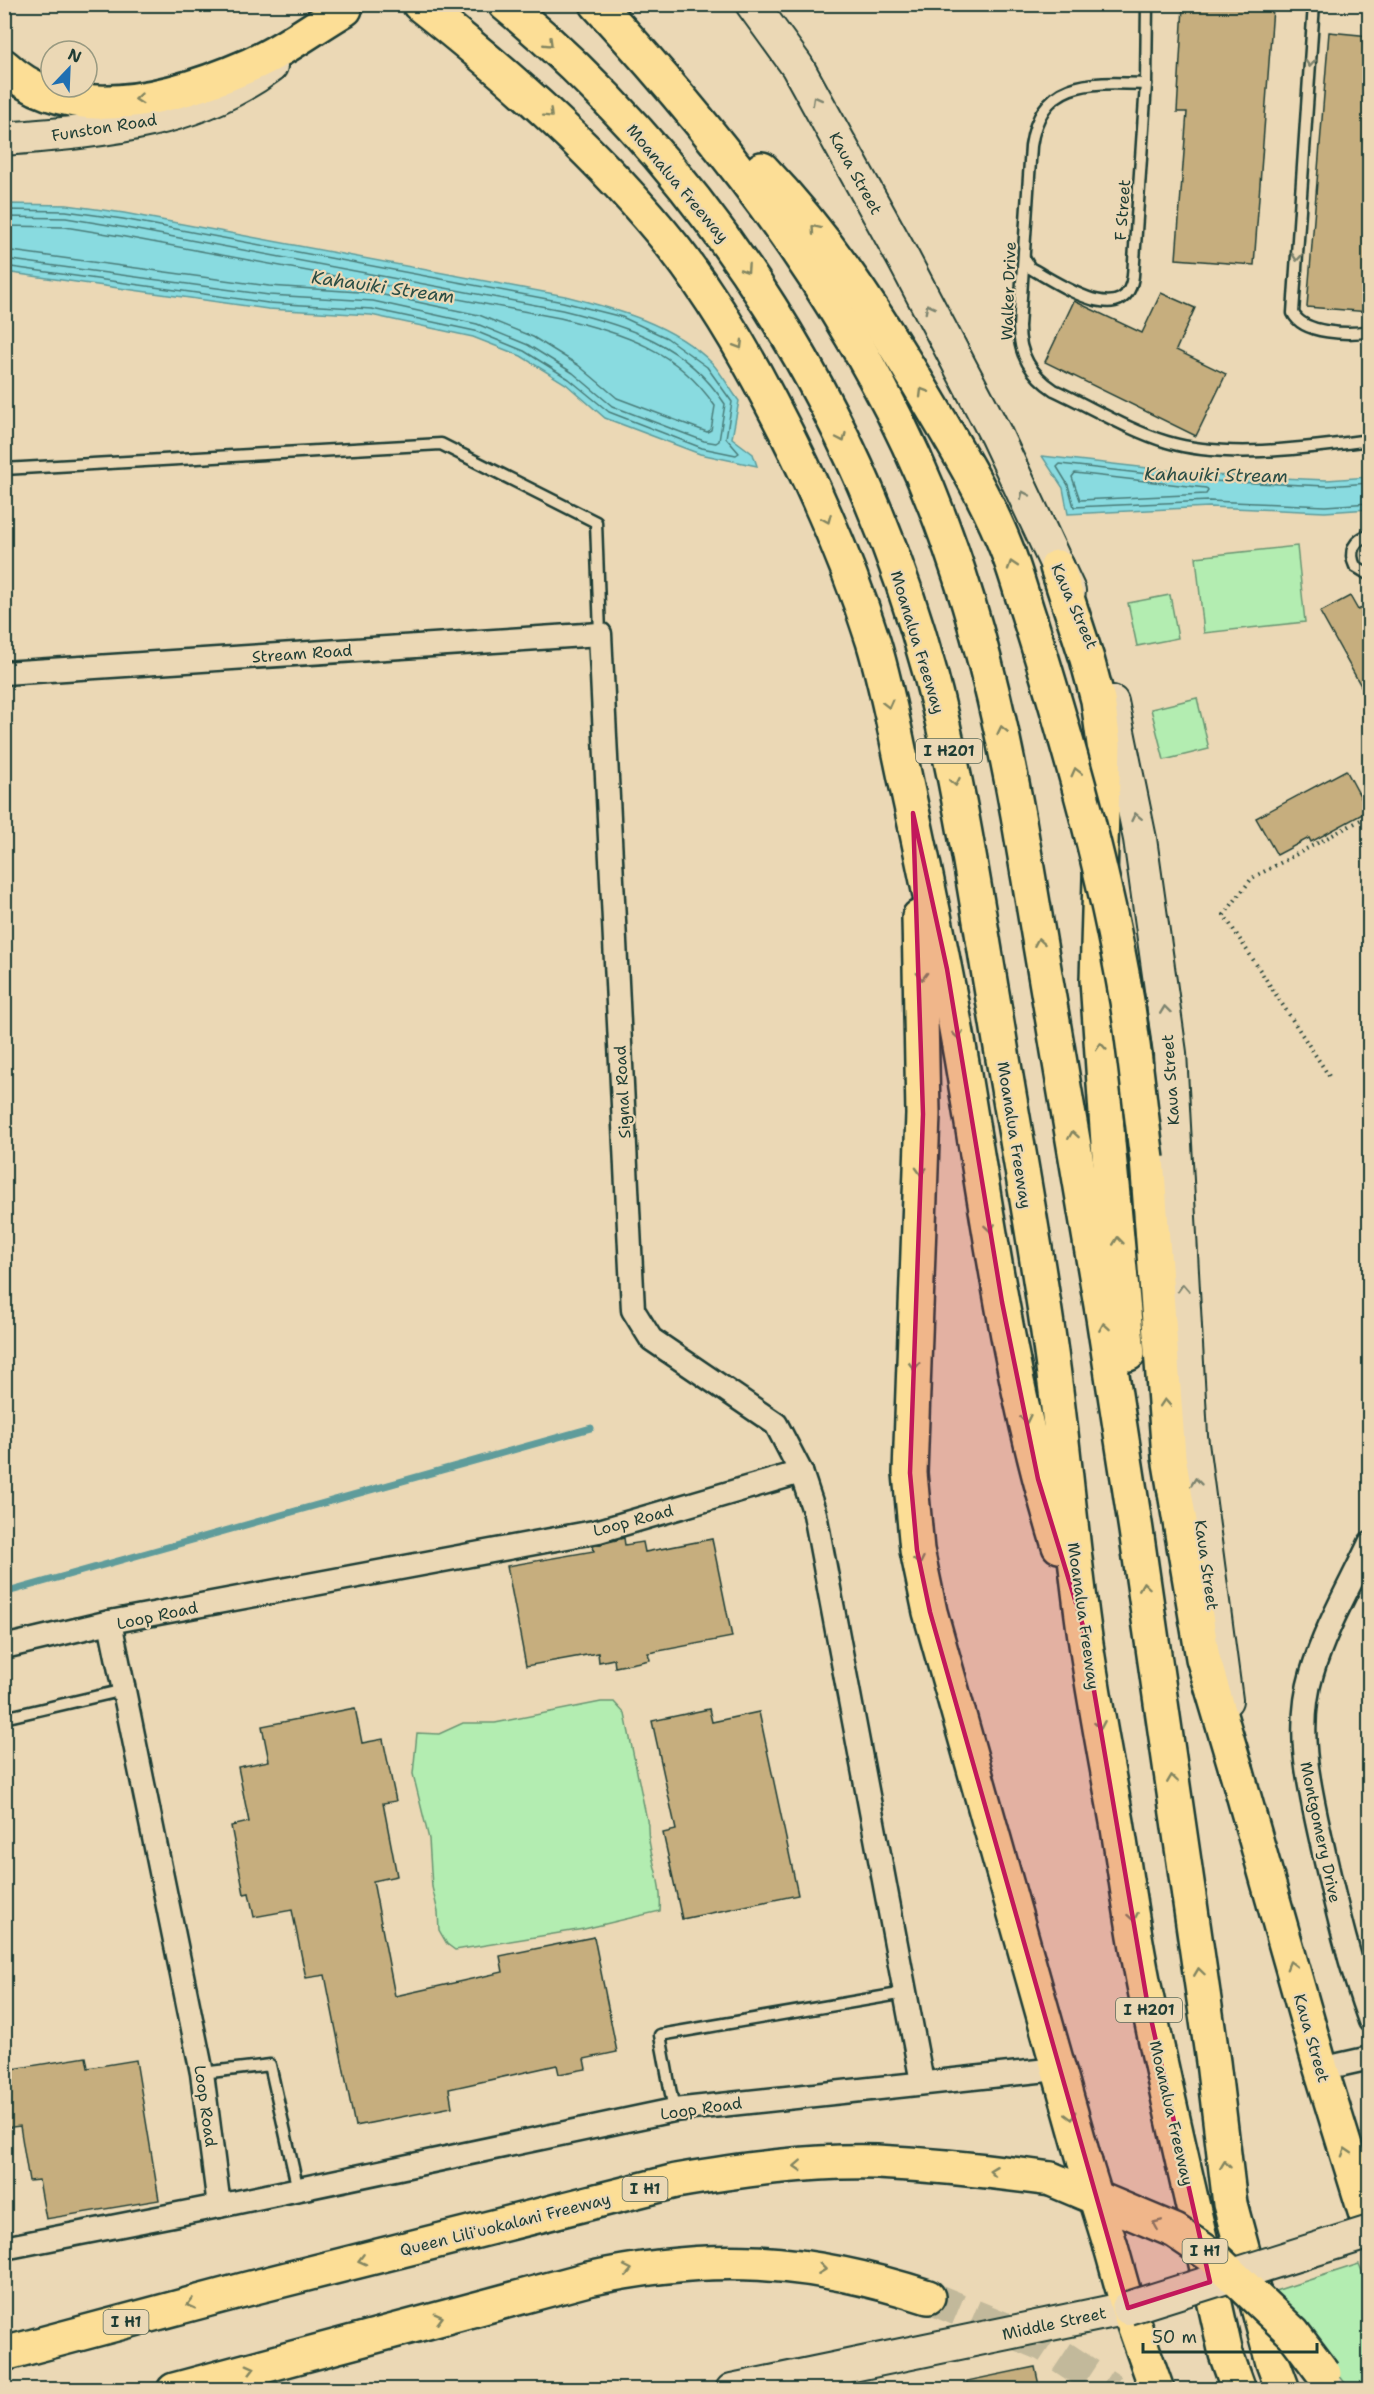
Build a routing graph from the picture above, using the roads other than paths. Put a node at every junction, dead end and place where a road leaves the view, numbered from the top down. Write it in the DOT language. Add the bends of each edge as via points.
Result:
graph roads {
  1 [pos="412,4"];
  2 [pos="419,4"];
  3 [pos="505,4"];
  4 [pos="598,4"];
  5 [pos="752,4"];
  6 [pos="1148,4"];
  7 [pos="1314,4"];
  8 [pos="347,7"];
  9 [pos="474,48"];
  10 [pos="4,66"];
  11 [pos="1146,84"];
  12 [pos="4,139"];
  13 [pos="1024,255"];
  14 [pos="1370,331"];
  15 [pos="1370,440"];
  16 [pos="4,469"];
  17 [pos="1370,535"];
  18 [pos="1057,567"];
  19 [pos="1370,575"];
  20 [pos="600,634"];
  21 [pos="4,673"];
  22 [pos="913,813"];
  23 [pos="801,1472"];
  24 [pos="1136,1530"];
  25 [pos="1370,1543"];
  26 [pos="110,1622"];
  27 [pos="1083,1626"];
  28 [pos="4,1647"];
  29 [pos="124,1690"];
  30 [pos="4,1718"];
  31 [pos="1236,1769"];
  32 [pos="905,1993"];
  33 [pos="1370,2021"];
  34 [pos="1370,2058"];
  35 [pos="1057,2069"];
  36 [pos="1321,2069"];
  37 [pos="202,2073"];
  38 [pos="922,2082"];
  39 [pos="674,2110"];
  40 [pos="298,2190"];
  41 [pos="219,2206"];
  42 [pos="1370,2230"];
  43 [pos="4,2248"];
  44 [pos="928,2297"];
  45 [pos="1128,2308"];
  46 [pos="4,2354"];
  47 [pos="1328,2382"];
  48 [pos="174,2390"];
  49 [pos="732,2390"];
  50 [pos="1157,2390"];
  51 [pos="1239,2390"];
  52 [pos="1283,2390"];
  1 -- 9 [label="main road"];
  2 -- 9 [label="main road"];
  3 -- 27 [label="main road, Moanalua Freeway / I H201, one-way" via="561,54 657,152 710,216 802,360 843,437 904,590 932,682 965,835 1052,1357"];
  24 -- 4 [label="main road, I H201, one-way" via="1003,734 983,649 940,520 879,388 808,267 713,136"];
  31 -- 4 [label="main road, one-way, bridge" via="1203,1658 1169,1457 1147,1159 1126,1001 1094,844 1068,742 1009,554 958,450 896,346 826,241 685,87"];
  18 -- 5 [label="street, Kaua Street, one-way" via="996,435 904,260 797,66"];
  6 -- 11 [label="lane, F Street"];
  7 -- 14 [label="lane, one-way" via="1293,313 1311,329"];
  8 -- 10 [label="main road, one-way" via="252,64 164,96 106,102 69,99 39,90"];
  8 -- 12 [label="street, Funston Road" via="259,75 213,102 151,122"];
  9 -- 22 [label="main road, one-way" via="543,108 616,181 675,249 751,365 816,494 845,563 873,643"];
  11 -- 13 [label="lane, Walker Drive" via="1087,83 1065,91 1046,106 1033,132"];
  11 -- 13 [label="lane, F Street" via="1129,290 1118,300 1101,303 1030,268"];
  13 -- 15 [label="lane, Walker Drive" via="1019,340 1031,370 1054,390 1153,437 1192,448 1288,448"];
  16 -- 20 [label="lane" via="441,444 596,522"];
  17 -- 19 [label="lane" via="1357,541 1352,553 1354,566"];
  24 -- 18 [label="main road, one-way" via="1127,1327 1108,1143 1097,980 1104,744 1087,658"];
  31 -- 18 [label="street, Kaua Street, one-way" via="1191,1436 1170,1053 1155,938 1111,695 1089,632"];
  20 -- 21 [label="street, Stream Road"];
  20 -- 23 [label="street, Signal Road" via="633,1310 651,1339 776,1424"];
  22 -- 27 [label="main road, one-way" via="947,969 1002,1302 1038,1479"];
  22 -- 35 [label="main road, one-way" via="923,1114 910,1473 917,1551 930,1612"];
  23 -- 26 [label="street, Loop Road" via="599,1530"];
  23 -- 32 [label="street" via="815,1514"];
  52 -- 24 [label="main road, I H201, one-way" via="1230,2204"];
  25 -- 33 [label="street, Montgomery Drive" via="1320,1649 1306,1699 1304,1725 1306,1766 1343,1940"];
  26 -- 28 [label="street"];
  26 -- 29 [label="street, Loop Road"];
  27 -- 51 [label="main road, Moanalua Freeway / I H201, one-way" via="1147,2001 1226,2354"];
  29 -- 30 [label="lane"];
  29 -- 37 [label="street, Loop Road"];
  36 -- 31 [label="main road, Kaua Street, one-way"];
  32 -- 38 [label="street"];
  32 -- 39 [label="lane" via="660,2035"];
  34 -- 36 [label="street"];
  35 -- 38 [label="street, Loop Road"];
  35 -- 45 [label="main road, one-way, bridge"];
  42 -- 36 [label="main road, Kaua Street, one-way"];
  37 -- 40 [label="lane" via="270,2065"];
  37 -- 41 [label="street, Loop Road"];
  38 -- 39 [label="street, Loop Road"];
  39 -- 40 [label="street, Loop Road"];
  40 -- 41 [label="street, Loop Road"];
  41 -- 43 [label="street"];
  42 -- 45 [label="street, Middle Street, bridge"];
  48 -- 44 [label="main road, one-way" via="642,2267 683,2263 783,2264 831,2270"];
  45 -- 49 [label="street, Middle Street"];
  45 -- 50 [label="main road"];
  47 -- 46 [label="main road, Queen Liliʻuokalani Freeway / I H1, one-way, bridge" via="1293,2333 1267,2306 1212,2256 1175,2231 1051,2179 875,2162 747,2169 653,2187"];
}
